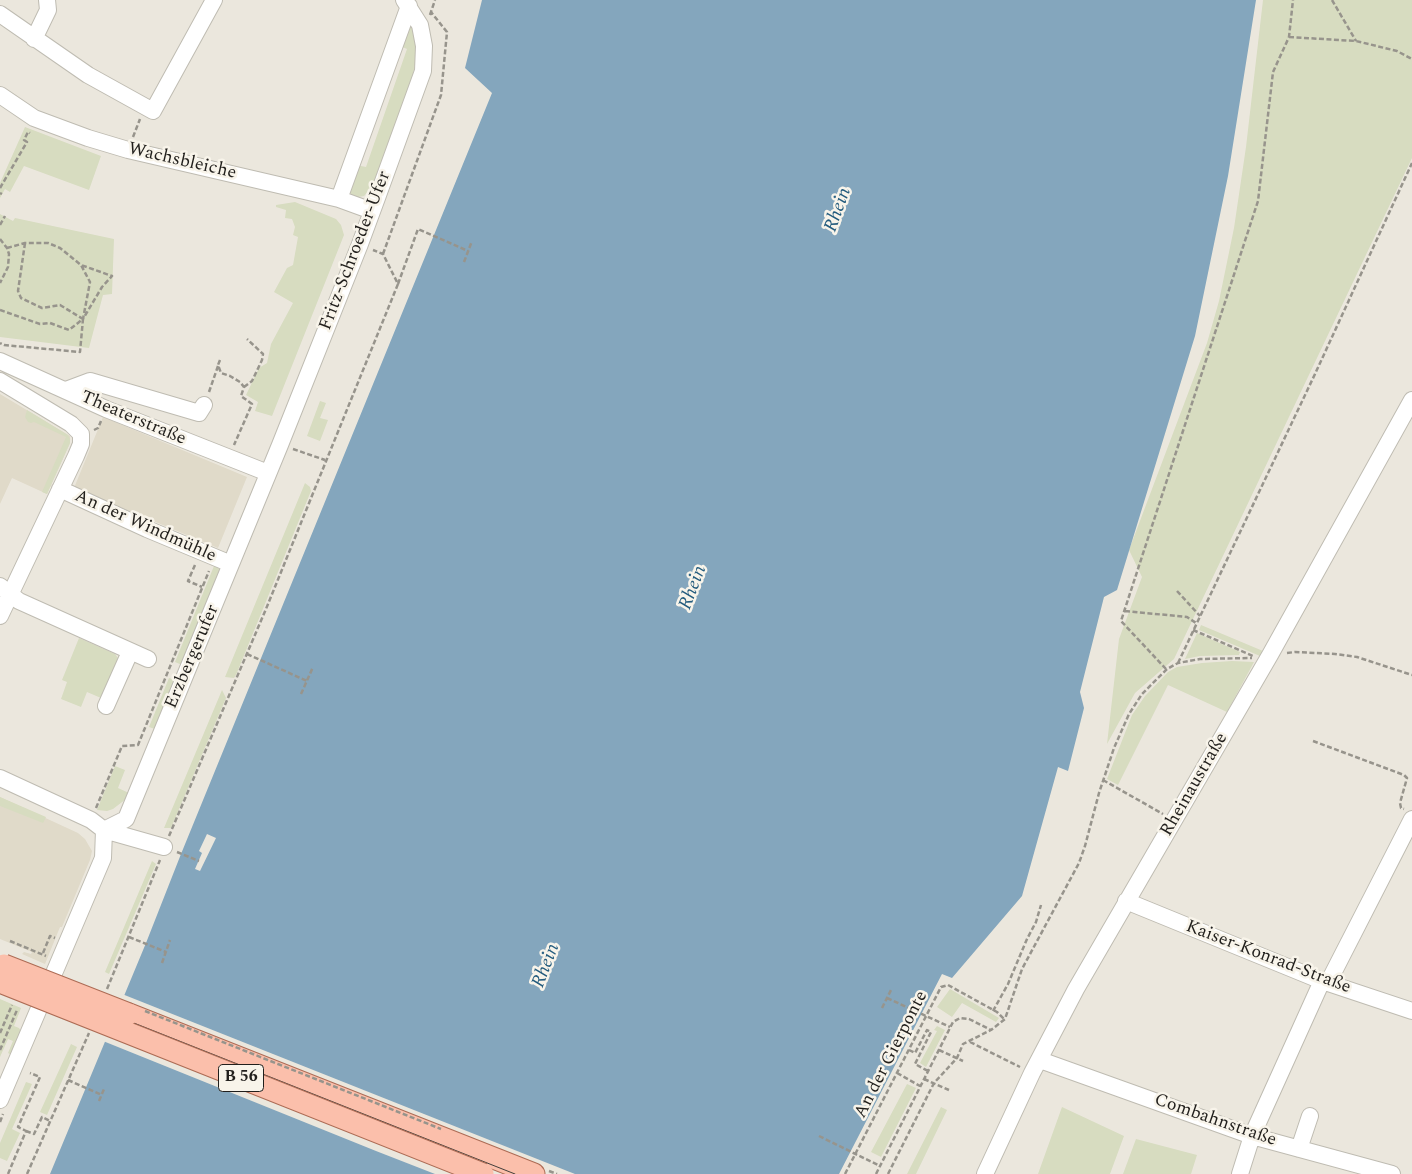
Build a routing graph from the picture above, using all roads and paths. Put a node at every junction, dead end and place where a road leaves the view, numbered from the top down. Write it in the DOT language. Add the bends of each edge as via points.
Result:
graph roads {
  1 [pos="47,0"];
  2 [pos="214,0"];
  3 [pos="435,0"];
  4 [pos="1293,0"];
  5 [pos="1332,0"];
  6 [pos="406,3"];
  7 [pos="0,14"];
  8 [pos="425,19"];
  9 [pos="1289,37"];
  10 [pos="34,39"];
  11 [pos="1356,41"];
  12 [pos="1412,59"];
  13 [pos="0,95"];
  14 [pos="139,122"];
  15 [pos="135,132"];
  16 [pos="35,134"];
  17 [pos="1412,163"];
  18 [pos="0,188"];
  19 [pos="339,199"];
  20 [pos="372,211"];
  21 [pos="5,216"];
  22 [pos="0,226"];
  23 [pos="0,238"];
  24 [pos="472,241"];
  25 [pos="25,243"];
  26 [pos="7,248"];
  27 [pos="468,251"];
  28 [pos="464,262"];
  29 [pos="81,265"];
  30 [pos="0,282"];
  31 [pos="398,284"];
  32 [pos="0,310"];
  33 [pos="84,319"];
  34 [pos="248,339"];
  35 [pos="0,343"];
  36 [pos="220,360"];
  37 [pos="0,361"];
  38 [pos="218,365"];
  39 [pos="0,381"];
  40 [pos="244,388"];
  41 [pos="66,390"];
  42 [pos="1412,400"];
  43 [pos="204,405"];
  44 [pos="100,423"];
  45 [pos="95,430"];
  46 [pos="239,433"];
  47 [pos="280,445"];
  48 [pos="325,460"];
  49 [pos="268,473"];
  50 [pos="60,489"];
  51 [pos="208,555"];
  52 [pos="231,564"];
  53 [pos="202,587"];
  54 [pos="5,590"];
  55 [pos="1177,591"];
  56 [pos="1124,611"];
  57 [pos="0,616"];
  58 [pos="1200,616"];
  59 [pos="1196,622"];
  60 [pos="1193,630"];
  61 [pos="130,652"];
  62 [pos="247,654"];
  63 [pos="1270,656"];
  64 [pos="148,659"];
  65 [pos="1178,663"];
  66 [pos="313,667"];
  67 [pos="1167,670"];
  68 [pos="175,671"];
  69 [pos="1412,676"];
  70 [pos="307,681"];
  71 [pos="301,694"];
  72 [pos="106,706"];
  73 [pos="1312,741"];
  74 [pos="0,778"];
  75 [pos="1103,780"];
  76 [pos="1406,813"];
  77 [pos="91,820"];
  78 [pos="1175,820"];
  79 [pos="104,830"];
  80 [pos="164,847"];
  81 [pos="199,861"];
  82 [pos="1126,901"];
  83 [pos="1041,904"];
  84 [pos="129,937"];
  85 [pos="49,938"];
  86 [pos="10,940"];
  87 [pos="170,940"];
  88 [pos="166,952"];
  89 [pos="43,954"];
  90 [pos="44,961"];
  91 [pos="162,963"];
  92 [pos="1,970"];
  93 [pos="1325,982"];
  94 [pos="108,989"];
  95 [pos="891,990"];
  96 [pos="888,998"];
  97 [pos="14,1002"];
  98 [pos="882,1008"];
  99 [pos="17,1010"];
  100 [pos="145,1011"];
  101 [pos="1412,1011"];
  102 [pos="993,1012"];
  103 [pos="926,1016"];
  104 [pos="1004,1019"];
  105 [pos="950,1027"];
  106 [pos="991,1030"];
  107 [pos="0,1033"];
  108 [pos="89,1033"];
  109 [pos="970,1042"];
  110 [pos="0,1050"];
  111 [pos="908,1050"];
  112 [pos="939,1050"];
  113 [pos="957,1058"];
  114 [pos="1040,1060"];
  115 [pos="963,1061"];
  116 [pos="1009,1062"];
  117 [pos="928,1071"];
  118 [pos="30,1073"];
  119 [pos="897,1073"];
  120 [pos="924,1079"];
  121 [pos="68,1080"];
  122 [pos="934,1083"];
  123 [pos="920,1086"];
  124 [pos="104,1089"];
  125 [pos="949,1090"];
  126 [pos="102,1095"];
  127 [pos="0,1100"];
  128 [pos="99,1101"];
  129 [pos="1310,1116"];
  130 [pos="50,1121"];
  131 [pos="441,1129"];
  132 [pos="26,1131"];
  133 [pos="819,1136"];
  134 [pos="1252,1136"];
  135 [pos="1299,1150"];
  136 [pos="855,1154"];
  137 [pos="880,1166"];
  138 [pos="8,1174"];
  139 [pos="27,1174"];
  140 [pos="482,1174"];
  141 [pos="534,1174"];
  142 [pos="845,1174"];
  143 [pos="876,1174"];
  144 [pos="888,1174"];
  145 [pos="985,1174"];
  146 [pos="1240,1174"];
  147 [pos="1392,1174"];
  1 -- 10 [label="street" via="48,10"];
  2 -- 10 [label="street" via="153,111 88,75"];
  3 -- 8 [label="path"];
  4 -- 9 [label="path"];
  5 -- 11 [label="path"];
  6 -- 8 [label="street"];
  6 -- 19 [label="street, Fritz-Schroeder-Ufer"];
  7 -- 10 [label="street"];
  8 -- 20 [label="street, Fritz-Schroeder-Ufer" via="423,71"];
  8 -- 31 [label="path" via="447,32 442,94 383,254"];
  9 -- 11 [label="path"];
  9 -- 56 [label="path" via="1273,72 1258,201"];
  11 -- 12 [label="path" via="1398,51"];
  13 -- 19 [label="street, Wachsbleiche" via="34,118 88,138"];
  14 -- 15 [label="path"];
  16 -- 18 [label="path" via="28,132 24,140 27,142"];
  17 -- 58 [label="path"];
  19 -- 20 [label="street, Wachsbleiche"];
  20 -- 47 [label="street, Fritz-Schroeder-Ufer"];
  21 -- 22 [label="path"];
  23 -- 26 [label="path"];
  24 -- 27 [label="path"];
  25 -- 26 [label="path"];
  25 -- 29 [label="path" via="48,243"];
  25 -- 33 [label="path" via="18,291 21,298 42,308 60,305"];
  26 -- 30 [label="path" via="8,267"];
  27 -- 28 [label="path"];
  27 -- 31 [label="path" via="418,229"];
  29 -- 33 [label="path" via="90,282"];
  29 -- 33 [label="path" via="112,276"];
  31 -- 48 [label="path"];
  32 -- 33 [label="path" via="69,330"];
  33 -- 35 [label="path" via="80,352"];
  34 -- 40 [label="path" via="263,354 252,382"];
  36 -- 38 [label="path"];
  37 -- 41 [label="street, Theaterstraße"];
  38 -- 40 [label="path" via="221,373 240,382"];
  38 -- 43 [label="path"];
  39 -- 50 [label="street" via="71,424 81,434 81,444"];
  40 -- 46 [label="path" via="241,396 252,404"];
  41 -- 43 [label="street" via="90,381 199,413"];
  41 -- 49 [label="street, Theaterstraße"];
  42 -- 63 [label="street, Rheinaustraße"];
  44 -- 45 [label="path"];
  47 -- 48 [label="path"];
  47 -- 49 [label="street, Fritz-Schroeder-Ufer"];
  48 -- 62 [label="path"];
  49 -- 52 [label="street, Erzbergerufer"];
  50 -- 51 [label="street, An der Windmühle"];
  50 -- 54 [label="street"];
  51 -- 52 [label="street, An der Windmühle"];
  51 -- 53 [label="path"];
  51 -- 53 [label="path" via="188,581"];
  52 -- 68 [label="street, Erzbergerufer"];
  53 -- 68 [label="path"];
  54 -- 57 [label="street"];
  54 -- 61 [label="street" via="19,601"];
  55 -- 58 [label="path"];
  56 -- 59 [label="path" via="1188,617"];
  56 -- 67 [label="path" via="1121,621"];
  58 -- 59 [label="path"];
  59 -- 60 [label="path"];
  60 -- 65 [label="path"];
  60 -- 65 [label="path" via="1256,658 1216,658"];
  61 -- 64 [label="street"];
  61 -- 72 [label="street"];
  62 -- 70 [label="path"];
  62 -- 80 [label="path"];
  63 -- 69 [label="path" via="1295,652 1357,657"];
  63 -- 78 [label="street, Rheinaustraße"];
  65 -- 67 [label="path"];
  66 -- 70 [label="path"];
  67 -- 75 [label="path" via="1142,694 1129,714"];
  68 -- 77 [label="path" via="138,746 122,746"];
  68 -- 79 [label="street, Erzbergerufer" via="126,819"];
  70 -- 71 [label="path"];
  73 -- 76 [label="path" via="1404,775 1407,778 1400,803"];
  74 -- 77 [label="street"];
  75 -- 78 [label="path"];
  75 -- 104 [label="path" via="1079,863 1022,969"];
  76 -- 93 [label="street"];
  77 -- 79 [label="street"];
  78 -- 82 [label="street, Rheinaustraße"];
  79 -- 80 [label="street"];
  79 -- 127 [label="street" via="103,858"];
  80 -- 81 [label="path"];
  80 -- 84 [label="path"];
  82 -- 93 [label="street, Kaiser-Konrad-Straße"];
  82 -- 114 [label="street, Rheinaustraße"];
  83 -- 102 [label="path" via="1036,922"];
  84 -- 88 [label="path"];
  84 -- 94 [label="path"];
  85 -- 89 [label="path"];
  86 -- 89 [label="path"];
  87 -- 88 [label="path"];
  88 -- 91 [label="path"];
  89 -- 90 [label="path" via="46,955"];
  92 -- 140 [label="main road, B 56, bridge"];
  92 -- 141 [label="main road, B 56, bridge"];
  93 -- 101 [label="street, Kaiser-Konrad-Straße"];
  93 -- 134 [label="street"];
  95 -- 96 [label="path"];
  96 -- 98 [label="path"];
  96 -- 103 [label="path"];
  97 -- 107 [label="path"];
  99 -- 110 [label="path"];
  100 -- 131 [label="path, bridge"];
  102 -- 103 [label="path, An der Gierponte" via="948,984 941,987"];
  102 -- 104 [label="path, An der Gierponte"];
  103 -- 105 [label="path"];
  103 -- 111 [label="path, An der Gierponte"];
  104 -- 106 [label="path"];
  105 -- 106 [label="path" via="960,1018 969,1018"];
  105 -- 112 [label="path"];
  106 -- 109 [label="path"];
  108 -- 121 [label="path"];
  109 -- 113 [label="path" via="964,1044"];
  109 -- 116 [label="path"];
  111 -- 117 [label="path" via="915,1053 927,1030 931,1032 915,1064"];
  111 -- 119 [label="path, An der Gierponte"];
  112 -- 113 [label="path"];
  112 -- 117 [label="path"];
  113 -- 115 [label="path"];
  113 -- 122 [label="path"];
  114 -- 134 [label="street, Combahnstraße"];
  114 -- 145 [label="street, Rheinaustraße"];
  117 -- 120 [label="path"];
  118 -- 132 [label="path" via="40,1077 18,1127"];
  119 -- 123 [label="path"];
  119 -- 136 [label="path, An der Gierponte"];
  120 -- 122 [label="path"];
  120 -- 123 [label="path"];
  121 -- 126 [label="path"];
  121 -- 130 [label="path"];
  122 -- 125 [label="path"];
  122 -- 144 [label="path"];
  123 -- 137 [label="path"];
  124 -- 126 [label="path"];
  126 -- 128 [label="path"];
  129 -- 135 [label="street"];
  130 -- 132 [label="path" via="42,1117 34,1134"];
  130 -- 139 [label="path"];
  132 -- 138 [label="path"];
  133 -- 136 [label="path"];
  134 -- 135 [label="street, Combahnstraße"];
  134 -- 146 [label="street"];
  135 -- 147 [label="street, Combahnstraße"];
  136 -- 137 [label="path"];
  136 -- 142 [label="path, An der Gierponte"];
  137 -- 143 [label="path"];
}
